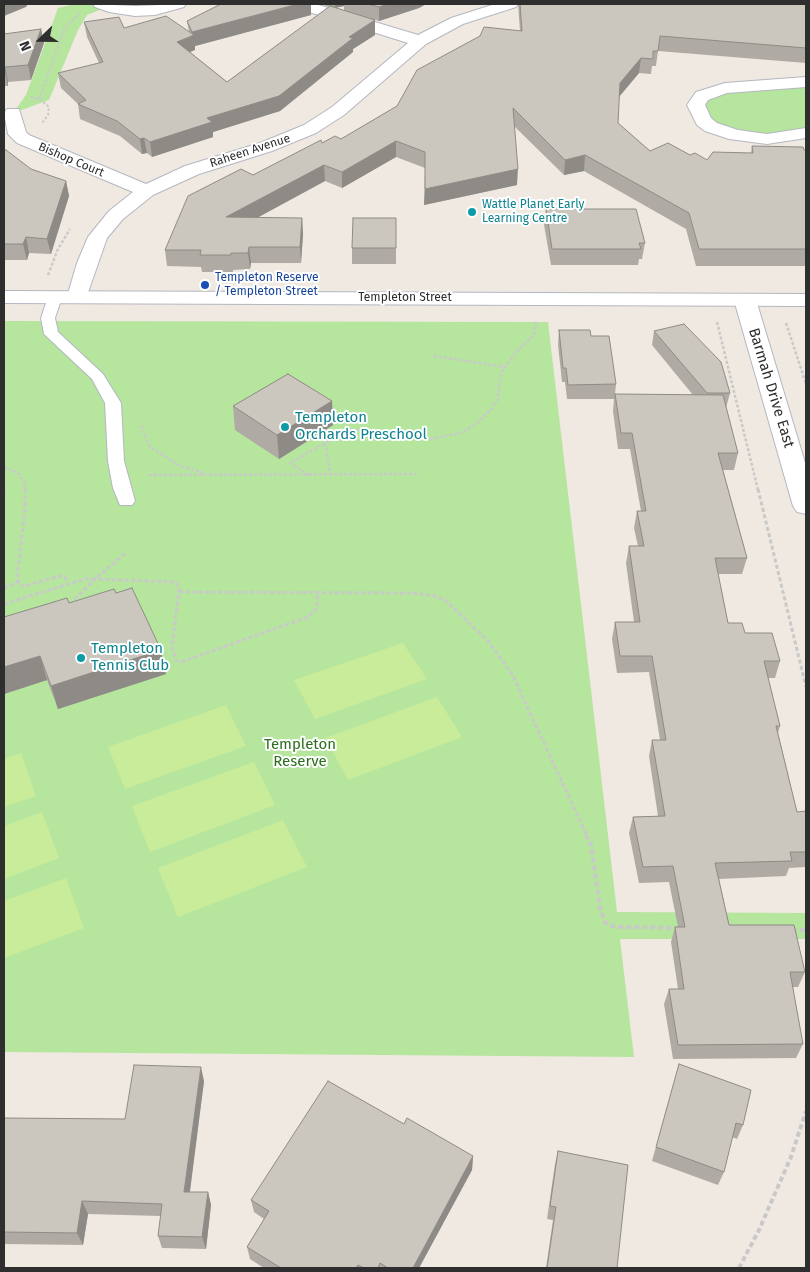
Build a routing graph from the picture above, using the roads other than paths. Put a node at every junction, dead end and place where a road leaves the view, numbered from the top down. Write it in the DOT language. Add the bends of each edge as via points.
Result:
graph roads {
  1 [pos="101,4"];
  2 [pos="178,4"];
  3 [pos="299,4"];
  4 [pos="510,4"];
  5 [pos="420,40"];
  6 [pos="806,82"];
  7 [pos="13,113"];
  8 [pos="806,133"];
  9 [pos="146,191"];
  10 [pos="4,297"];
  11 [pos="55,297"];
  12 [pos="78,297"];
  13 [pos="744,300"];
  14 [pos="806,300"];
  15 [pos="126,500"];
  16 [pos="806,502"];
  1 -- 2 [label="street" via="136,11"];
  3 -- 5 [label="street"];
  4 -- 5 [label="street, Raheen Avenue" via="457,22"];
  5 -- 9 [label="street, Raheen Avenue" via="338,111 310,129 271,146 192,170"];
  6 -- 8 [label="street" via="725,88 702,96 696,105 703,121 734,135 767,139"];
  7 -- 9 [label="street, Bishop Court" via="17,134 23,139"];
  9 -- 12 [label="street, Raheen Avenue" via="116,215 98,237"];
  10 -- 11 [label="street, Templeton Street"];
  11 -- 12 [label="street, Templeton Street"];
  11 -- 15 [label="lane" via="48,318 52,334 98,377 112,403 116,461"];
  12 -- 13 [label="street, Templeton Street"];
  13 -- 14 [label="street, Templeton Street"];
  13 -- 16 [label="street, Barmah Drive East"];
}
